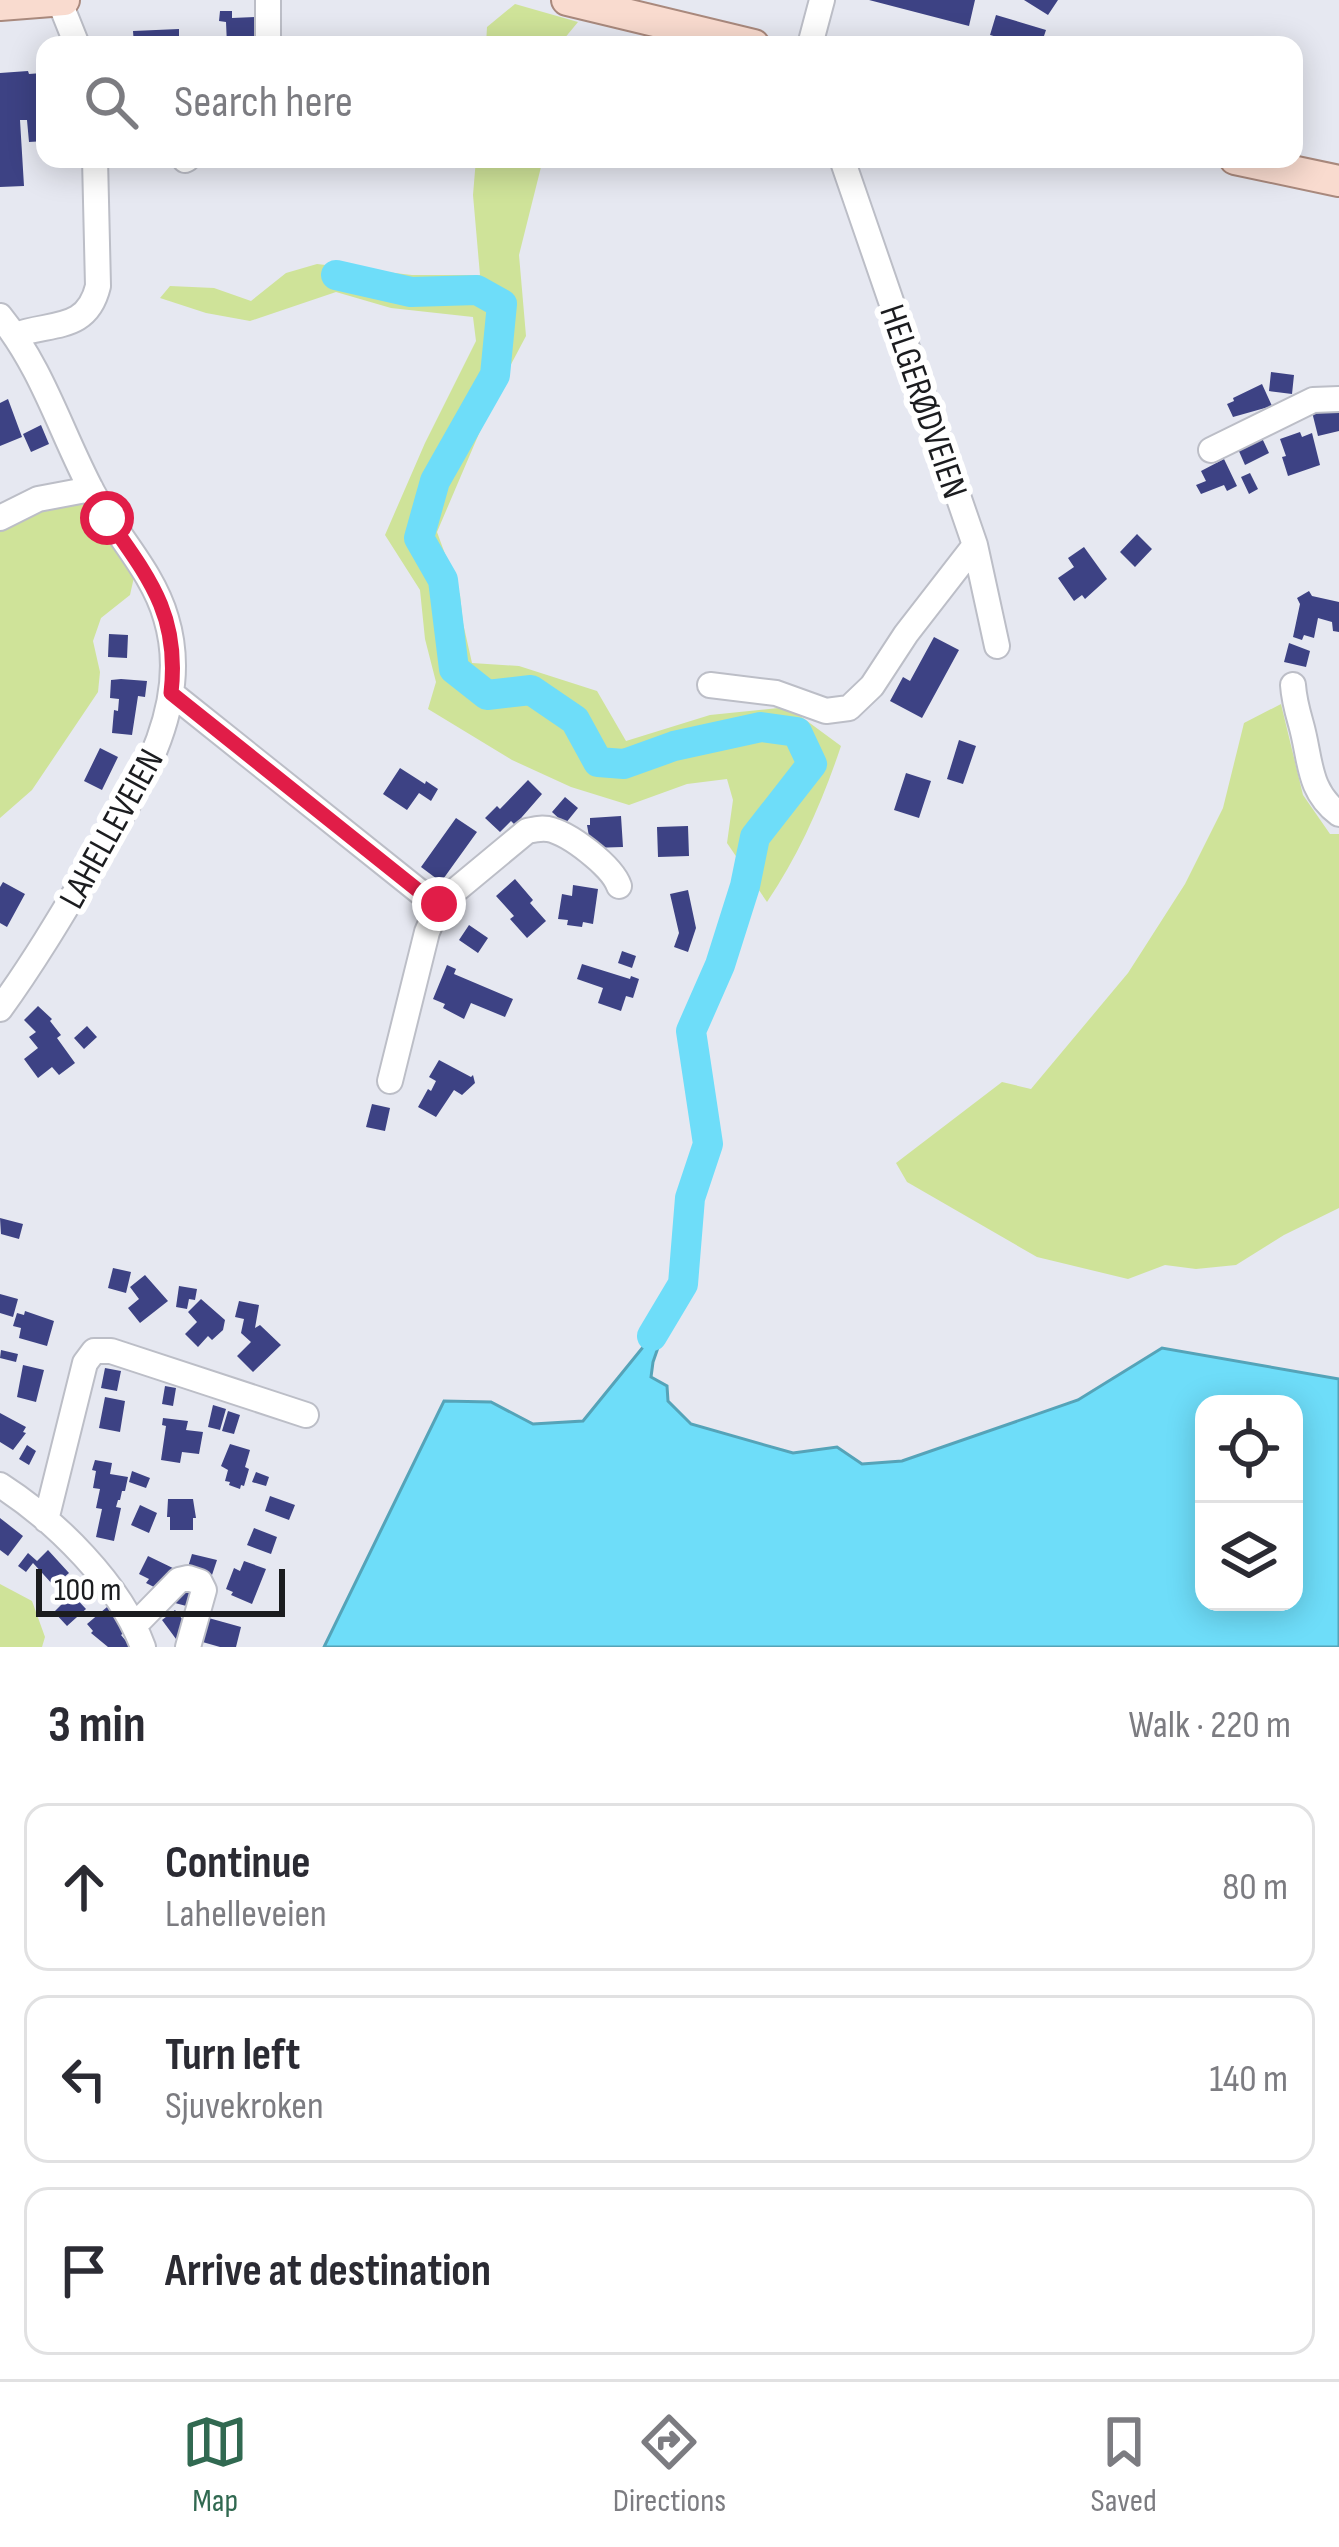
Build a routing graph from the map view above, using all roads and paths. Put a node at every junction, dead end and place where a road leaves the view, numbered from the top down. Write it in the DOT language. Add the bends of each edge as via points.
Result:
graph roads {
  1 [pos="62,0"];
  2 [pos="268,0"];
  3 [pos="567,0"];
  4 [pos="822,0"];
  5 [pos="14,2"];
  6 [pos="73,36"];
  7 [pos="268,36"];
  8 [pos="717,36"];
  9 [pos="812,36"];
  10 [pos="94,168"];
  11 [pos="845,168"];
  12 [pos="1278,168"];
  13 [pos="1339,181"];
  14 [pos="8,326"];
  15 [pos="1339,399"];
  16 [pos="1210,450"];
  17 [pos="91,489"];
  18 [pos="0,518"];
  19 [pos="975,545"];
  20 [pos="997,646"];
  21 [pos="710,685"];
  22 [pos="1293,685"];
  23 [pos="171,693"];
  24 [pos="1339,814"];
  25 [pos="619,886"];
  26 [pos="439,904"];
  27 [pos="0,1009"];
  28 [pos="389,1081"];
  29 [pos="306,1415"];
  30 [pos="0,1485"];
  31 [pos="46,1520"];
  32 [pos="139,1636"];
  33 [pos="188,1647"];
  1 -- 5 [label="main road"];
  1 -- 6 [label="street"];
  2 -- 7 [label="street"];
  3 -- 8 [label="main road"];
  4 -- 9 [label="street"];
  10 -- 14 [label="street" via="95,298 70,323"];
  11 -- 19 [label="street, HELGERØDVEIEN"];
  12 -- 13 [label="main road"];
  14 -- 17 [label="street, LAHELLEVEIEN"];
  15 -- 16 [label="street" via="1313,400"];
  17 -- 18 [label="street"];
  17 -- 23 [label="street, LAHELLEVEIEN" via="156,592 172,640"];
  19 -- 20 [label="street, HELGERØDVEIEN"];
  19 -- 21 [label="street" via="849,708 826,711 776,693"];
  22 -- 24 [label="street" via="1311,778"];
  23 -- 26 [label="street"];
  23 -- 27 [label="street, LAHELLEVEIEN" via="153,756 125,810"];
  25 -- 26 [label="street" via="598,860 544,828 527,831"];
  26 -- 28 [label="street"];
  29 -- 31 [label="street" via="94,1352"];
  30 -- 31 [label="street"];
  31 -- 32 [label="street" via="96,1570"];
  32 -- 33 [label="street" via="188,1578 204,1590"];
}
